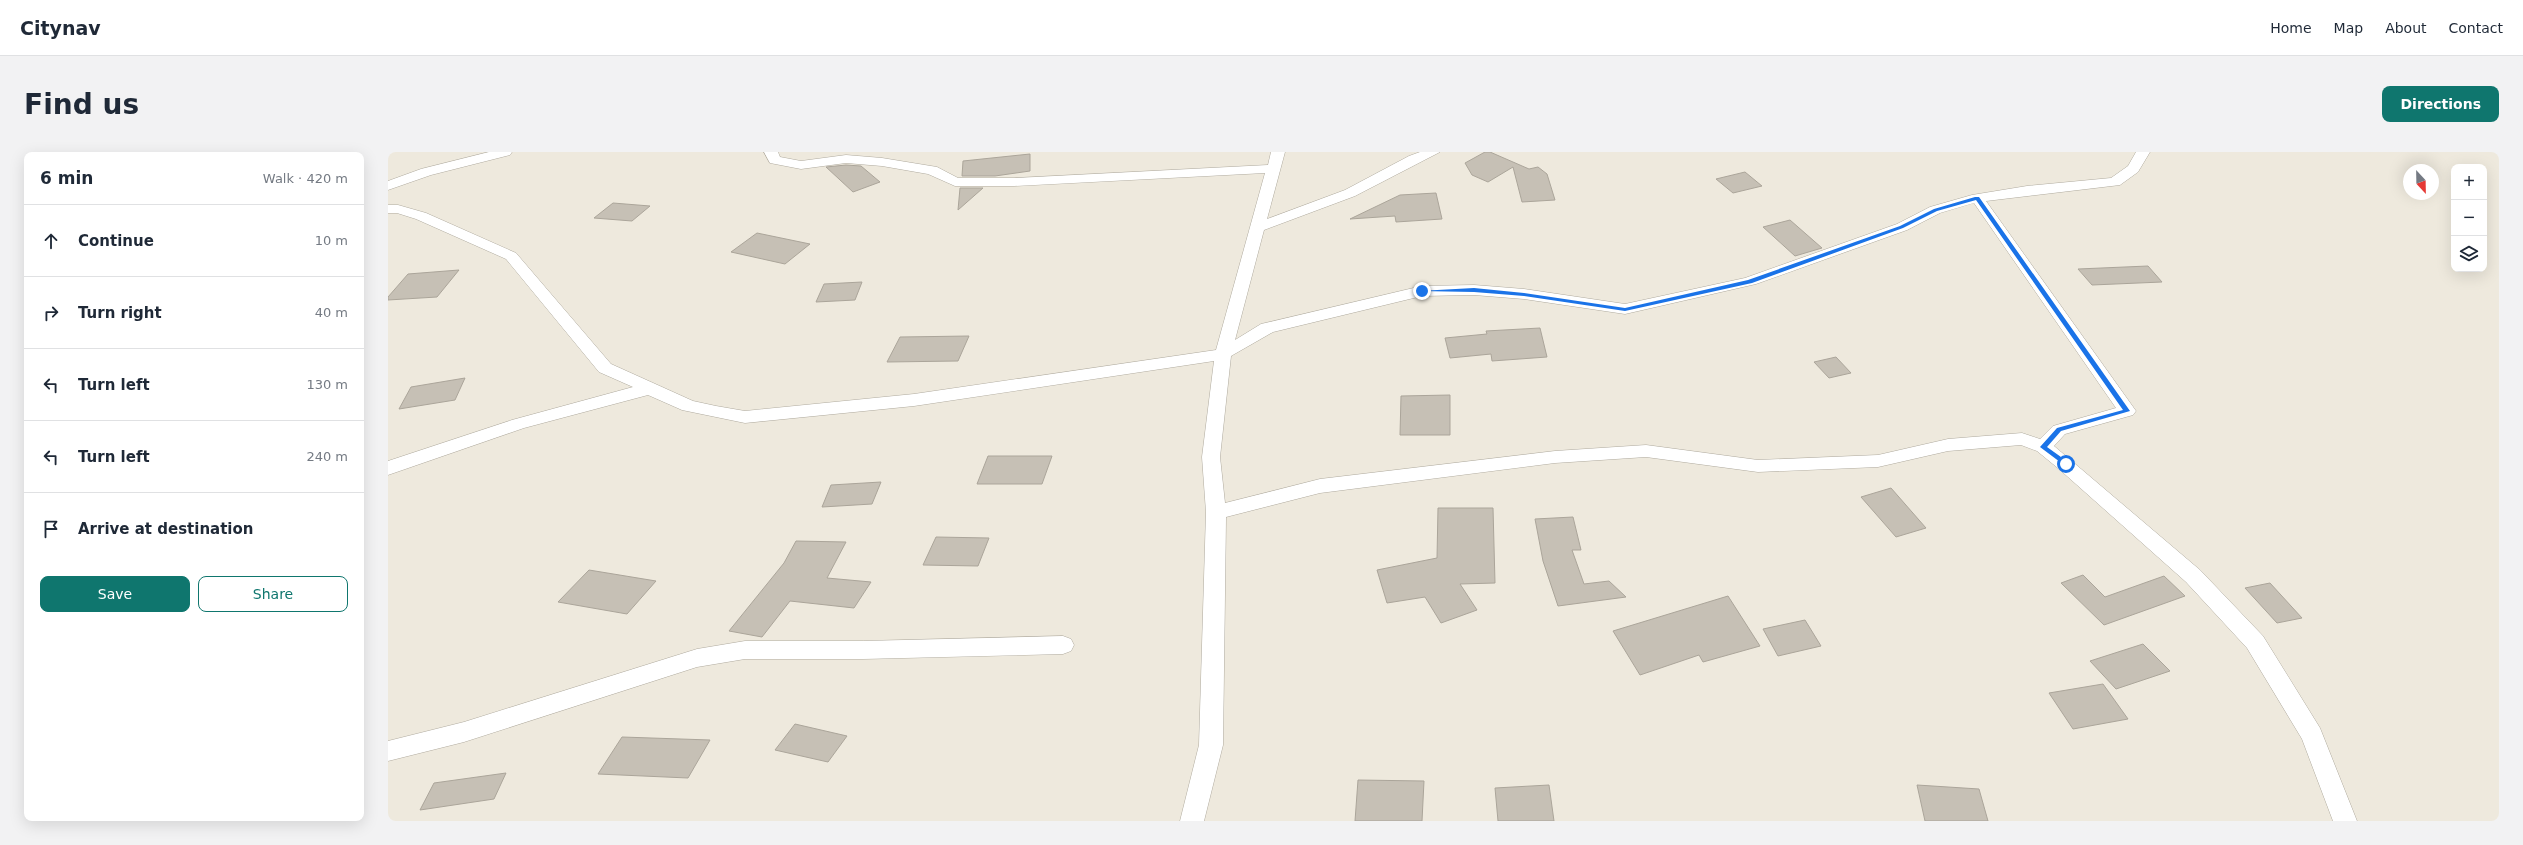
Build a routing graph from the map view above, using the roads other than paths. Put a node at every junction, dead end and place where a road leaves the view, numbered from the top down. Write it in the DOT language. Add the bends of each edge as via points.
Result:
graph roads {
  1 [pos="505,152"];
  2 [pos="770,152"];
  3 [pos="1433,152"];
  4 [pos="2143,152"];
  5 [pos="1276,160"];
  6 [pos="388,186"];
  7 [pos="1977,198"];
  8 [pos="388,208"];
  9 [pos="1256,228"];
  10 [pos="1223,354"];
  11 [pos="652,388"];
  12 [pos="2044,447"];
  13 [pos="388,468"];
  14 [pos="1216,512"];
  15 [pos="1063,645"];
  16 [pos="388,751"];
  17 [pos="1192,821"];
  18 [pos="2345,821"];
  1 -- 6 [label="street" via="426,172"];
  2 -- 5 [label="street" via="775,160 801,165 846,159 932,170 955,182 1014,182"];
  3 -- 9 [label="street" via="1414,159 1350,193"];
  4 -- 7 [label="street" via="2134,169 2115,182 2027,190"];
  5 -- 9 [label="street"];
  7 -- 10 [label="street" via="1935,210 1888,232 1750,281 1625,310 1524,294 1474,290 1422,291 1267,328"];
  7 -- 12 [label="street" via="2127,411 2059,430"];
  8 -- 11 [label="street" via="421,216 511,256 605,368"];
  9 -- 10 [label="street"];
  10 -- 11 [label="street" via="914,400 745,417 688,406"];
  10 -- 14 [label="street" via="1211,457"];
  11 -- 13 [label="street" via="518,424"];
  12 -- 14 [label="street" via="2015,439 1948,444 1878,461 1758,466 1646,451 1555,457 1320,486"];
  12 -- 18 [label="street" via="2193,576 2255,642 2312,735"];
  14 -- 17 [label="street" via="1210,745"];
  15 -- 16 [label="street" via="745,650 697,658 464,732"];
}
